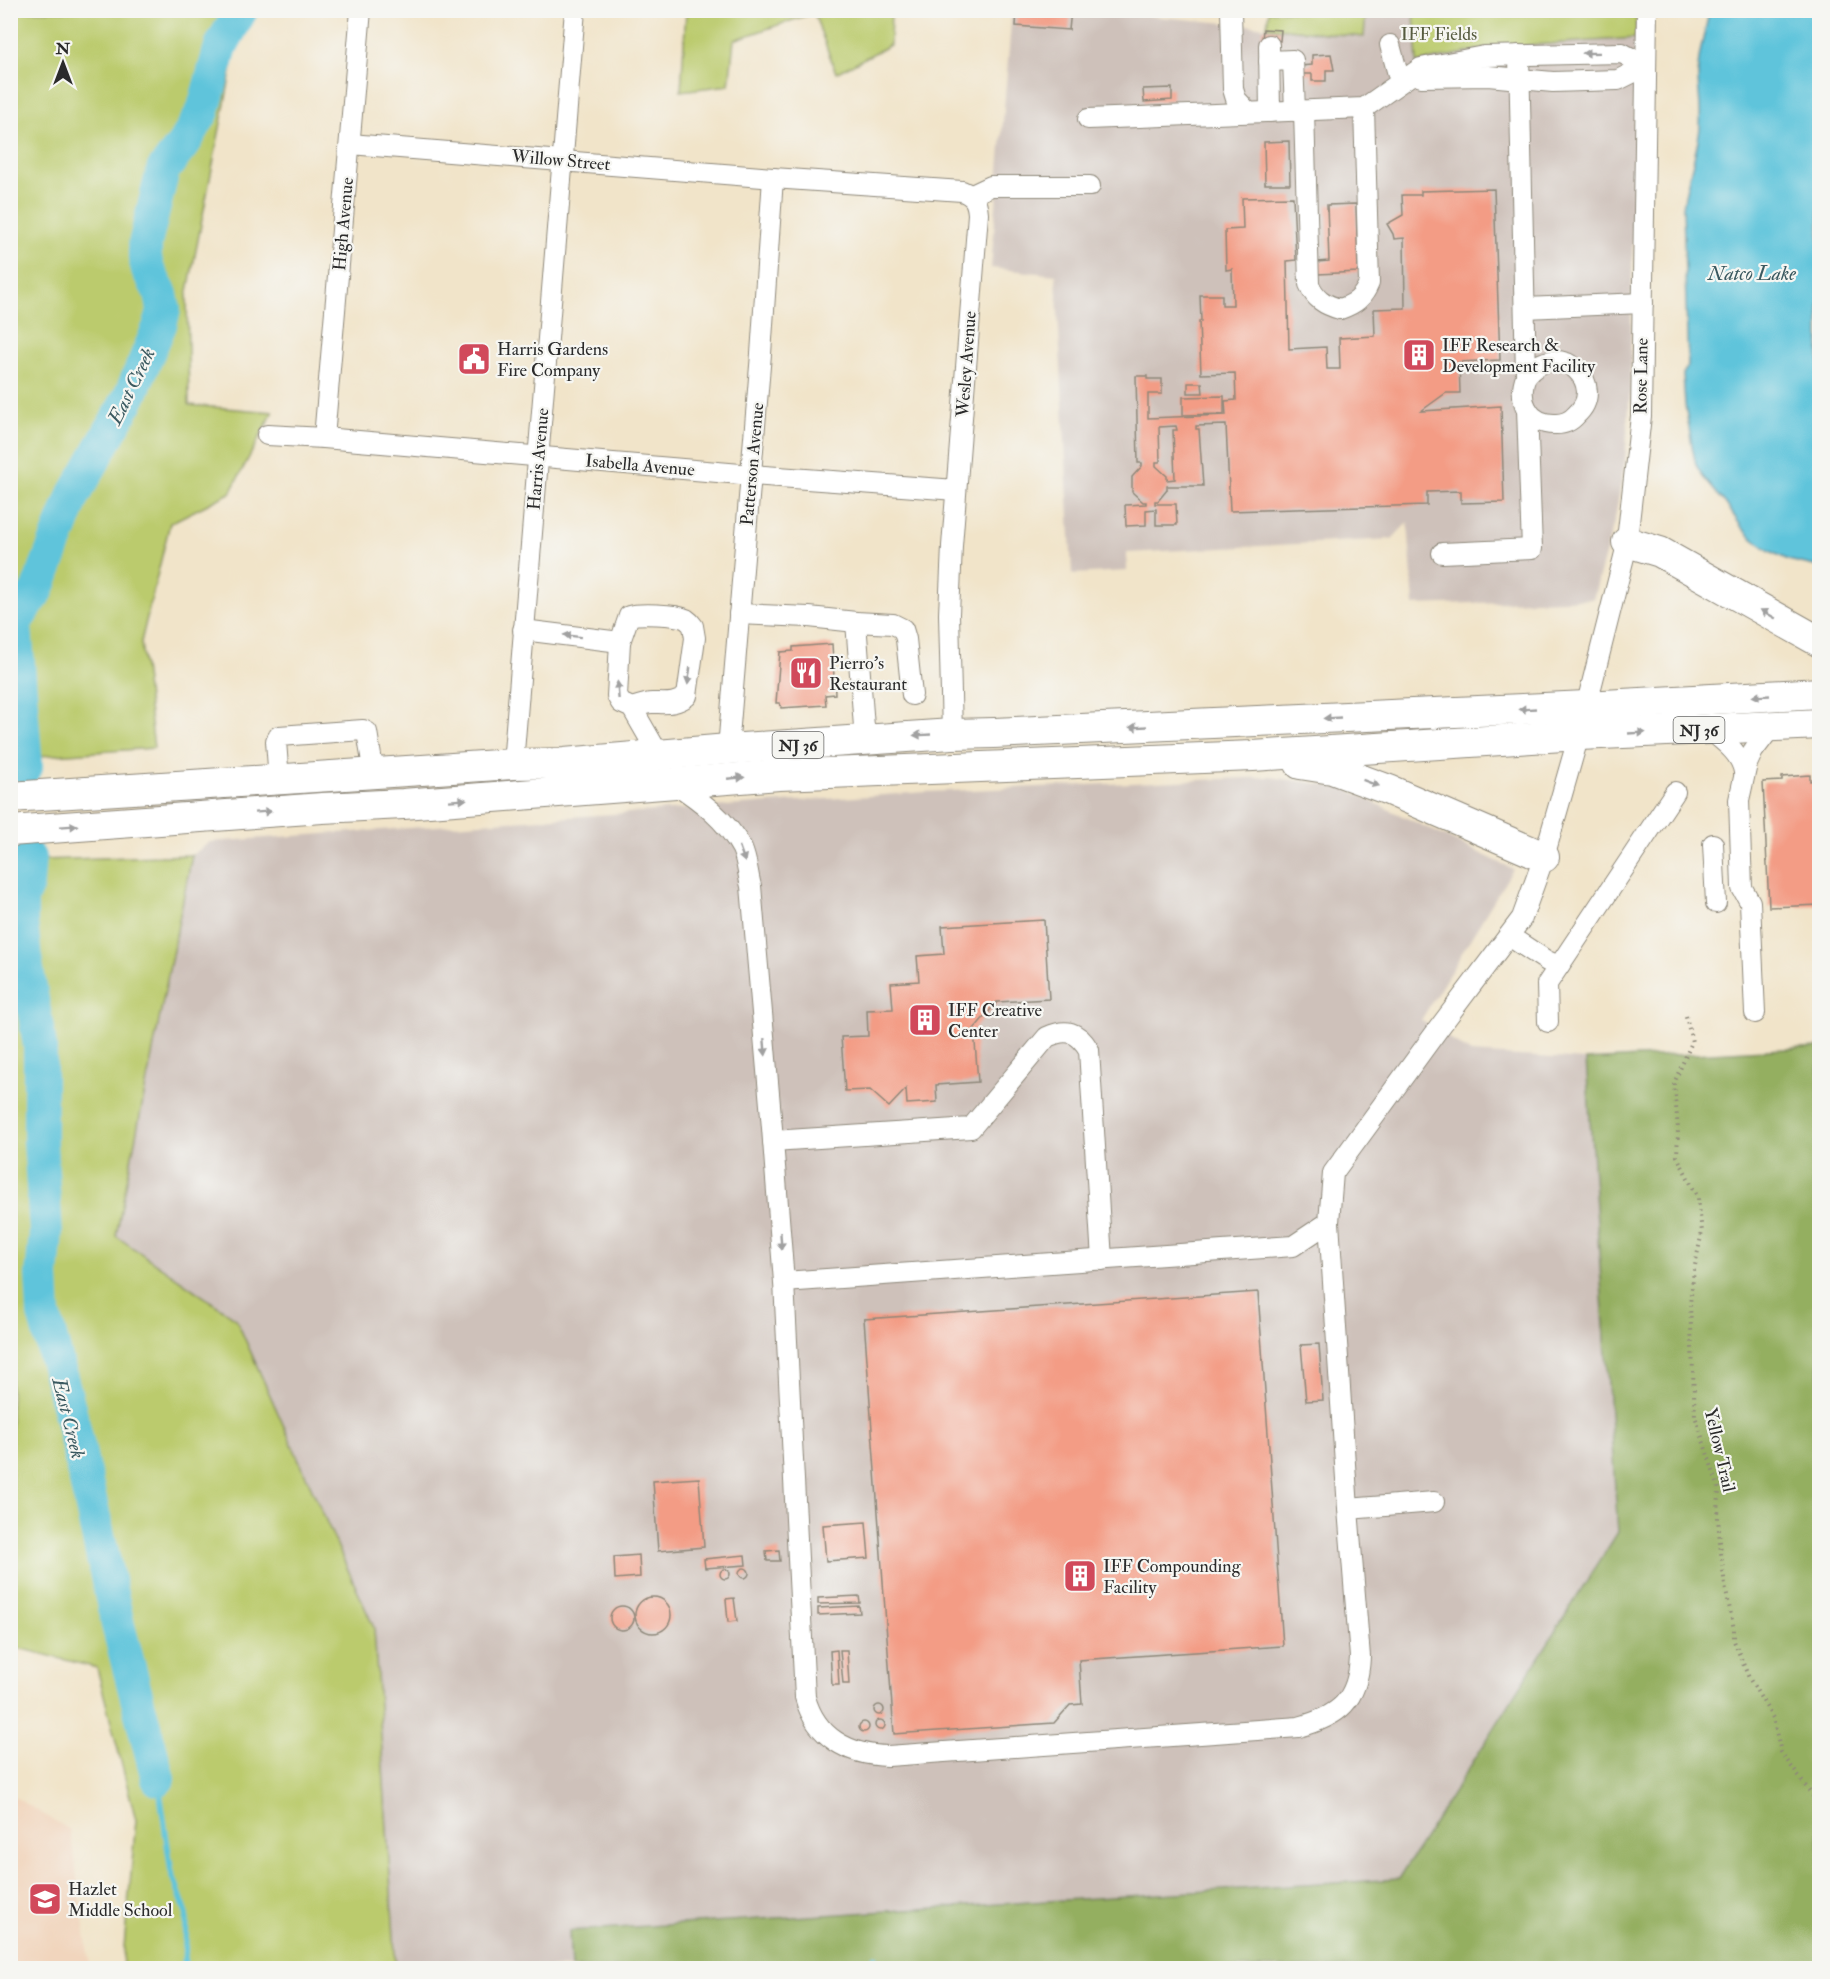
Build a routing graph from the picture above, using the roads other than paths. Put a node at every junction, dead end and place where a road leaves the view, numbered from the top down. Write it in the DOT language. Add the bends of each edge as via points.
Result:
graph roads {
  1 [pos="361,10"];
  2 [pos="574,10"];
  3 [pos="1231,10"];
  4 [pos="1647,10"];
  5 [pos="1385,50"];
  6 [pos="1519,55"];
  7 [pos="1646,66"];
  8 [pos="1406,78"];
  9 [pos="1520,78"];
  10 [pos="1364,108"];
  11 [pos="1299,111"];
  12 [pos="1248,112"];
  13 [pos="1270,112"];
  14 [pos="1088,119"];
  15 [pos="350,144"];
  16 [pos="562,160"];
  17 [pos="773,178"];
  18 [pos="1090,186"];
  19 [pos="972,195"];
  20 [pos="1642,303"];
  21 [pos="1525,308"];
  22 [pos="1526,376"];
  23 [pos="1527,409"];
  24 [pos="267,435"];
  25 [pos="324,438"];
  26 [pos="538,457"];
  27 [pos="752,475"];
  28 [pos="956,490"];
  29 [pos="1627,542"];
  30 [pos="1442,553"];
  31 [pos="740,614"];
  32 [pos="856,622"];
  33 [pos="523,630"];
  34 [pos="620,642"];
  35 [pos="1820,642"];
  36 [pos="1820,693"];
  37 [pos="912,695"];
  38 [pos="1586,706"];
  39 [pos="632,708"];
  40 [pos="1820,723"];
  41 [pos="1772,726"];
  42 [pos="1709,729"];
  43 [pos="952,734"];
  44 [pos="1579,735"];
  45 [pos="865,740"];
  46 [pos="728,749"];
  47 [pos="659,754"];
  48 [pos="1253,756"];
  49 [pos="513,764"];
  50 [pos="1744,772"];
  51 [pos="374,774"];
  52 [pos="279,780"];
  53 [pos="674,783"];
  54 [pos="1675,792"];
  55 [pos="10,797"];
  56 [pos="10,831"];
  57 [pos="1713,844"];
  58 [pos="1544,857"];
  59 [pos="1716,903"];
  60 [pos="1509,936"];
  61 [pos="1559,966"];
  62 [pos="1755,1013"];
  63 [pos="1548,1022"];
  64 [pos="773,1141"];
  65 [pos="1329,1222"];
  66 [pos="1102,1260"];
  67 [pos="784,1282"];
  68 [pos="1434,1502"];
  69 [pos="1348,1509"];
  1 -- 15 [label="street, High Avenue"];
  2 -- 16 [label="street, Harris Avenue"];
  3 -- 12 [label="street" via="1233,89"];
  4 -- 7 [label="street, Rose Lane"];
  5 -- 8 [label="street"];
  7 -- 6 [label="street, one-way" via="1622,53"];
  6 -- 8 [label="street" via="1484,56 1420,68"];
  6 -- 9 [label="street"];
  7 -- 9 [label="street" via="1618,80 1553,82"];
  7 -- 20 [label="street, Rose Lane"];
  8 -- 9 [label="street"];
  8 -- 10 [label="street"];
  9 -- 21 [label="street"];
  10 -- 11 [label="street"];
  10 -- 11 [label="street" via="1369,283 1358,301 1340,309 1322,302 1309,284"];
  11 -- 13 [label="street"];
  11 -- 13 [label="street" via="1293,60 1269,53"];
  12 -- 13 [label="street"];
  12 -- 14 [label="street"];
  15 -- 16 [label="street, Willow Street"];
  15 -- 25 [label="street, High Avenue"];
  16 -- 17 [label="street, Willow Street"];
  16 -- 26 [label="street, Harris Avenue"];
  17 -- 19 [label="street" via="962,191"];
  17 -- 27 [label="street, Patterson Avenue"];
  18 -- 19 [label="street" via="991,186"];
  19 -- 28 [label="street, Wesley Avenue" via="978,214"];
  20 -- 21 [label="street"];
  20 -- 29 [label="street, Rose Lane" via="1641,416"];
  21 -- 22 [label="street"];
  22 -- 23 [label="street" via="1522,396"];
  22 -- 23 [label="street" via="1542,362 1563,361 1580,373 1587,394 1578,414 1560,424 1539,421"];
  23 -- 30 [label="street" via="1532,549"];
  24 -- 25 [label="street, Isabella Avenue"];
  25 -- 26 [label="street, Isabella Avenue"];
  26 -- 27 [label="street, Isabella Avenue"];
  26 -- 33 [label="street, Harris Avenue"];
  27 -- 28 [label="street, Isabella Avenue"];
  27 -- 31 [label="street, Patterson Avenue"];
  28 -- 43 [label="street, Wesley Avenue" via="949,614"];
  35 -- 29 [label="highway, one-way" via="1660,552"];
  29 -- 38 [label="street, Rose Lane"];
  31 -- 32 [label="street"];
  31 -- 46 [label="street, Patterson Avenue"];
  32 -- 37 [label="street" via="893,624 903,629"];
  32 -- 45 [label="street"];
  34 -- 33 [label="street, one-way"];
  33 -- 49 [label="street, Harris Avenue"];
  39 -- 34 [label="street, one-way" via="617,696"];
  34 -- 39 [label="street, one-way" via="628,616 636,614 686,619 693,626 695,638 687,696 669,705 651,703"];
  36 -- 38 [label="highway, NJ 36, one-way"];
  38 -- 43 [label="highway, NJ 36, one-way"];
  38 -- 44 [label="street, Rose Lane"];
  39 -- 47 [label="street"];
  40 -- 41 [label="highway, NJ 36"];
  41 -- 42 [label="highway, NJ 36"];
  41 -- 50 [label="street" via="1753,751"];
  44 -- 42 [label="highway, NJ 36, one-way"];
  42 -- 50 [label="street" via="1732,749"];
  43 -- 45 [label="highway, NJ 36, one-way"];
  44 -- 48 [label="highway, NJ 36"];
  44 -- 58 [label="street, Rose Lane"];
  45 -- 46 [label="highway, NJ 36"];
  46 -- 47 [label="highway, NJ 36"];
  47 -- 49 [label="highway, NJ 36"];
  53 -- 48 [label="highway, NJ 36, one-way" via="778,774"];
  48 -- 58 [label="highway, one-way" via="1332,769"];
  49 -- 51 [label="highway, NJ 36"];
  50 -- 62 [label="street" via="1739,800 1742,888 1750,902"];
  51 -- 52 [label="highway, NJ 36"];
  51 -- 52 [label="street" via="367,732 363,730 279,736"];
  52 -- 55 [label="highway, NJ 36"];
  56 -- 53 [label="highway, NJ 36, one-way"];
  53 -- 64 [label="street, Rose Lane, one-way" via="702,801 743,850 751,886"];
  54 -- 61 [label="street"];
  57 -- 59 [label="street"];
  58 -- 60 [label="street, Rose Lane" via="1522,918"];
  60 -- 61 [label="street"];
  60 -- 65 [label="street, Rose Lane" via="1333,1173"];
  61 -- 63 [label="street" via="1547,984"];
  64 -- 66 [label="street" via="971,1128 1047,1037 1059,1031 1073,1033 1083,1039 1089,1050"];
  64 -- 67 [label="street, Rose Lane, one-way"];
  65 -- 66 [label="street" via="1293,1246"];
  65 -- 69 [label="street, Rose Lane"];
  66 -- 67 [label="street"];
  67 -- 69 [label="street, Rose Lane" via="805,1697 817,1723 830,1738 847,1748 867,1755 888,1756 1299,1726 1321,1721 1349,1700 1360,1672"];
  68 -- 69 [label="street"];
}
